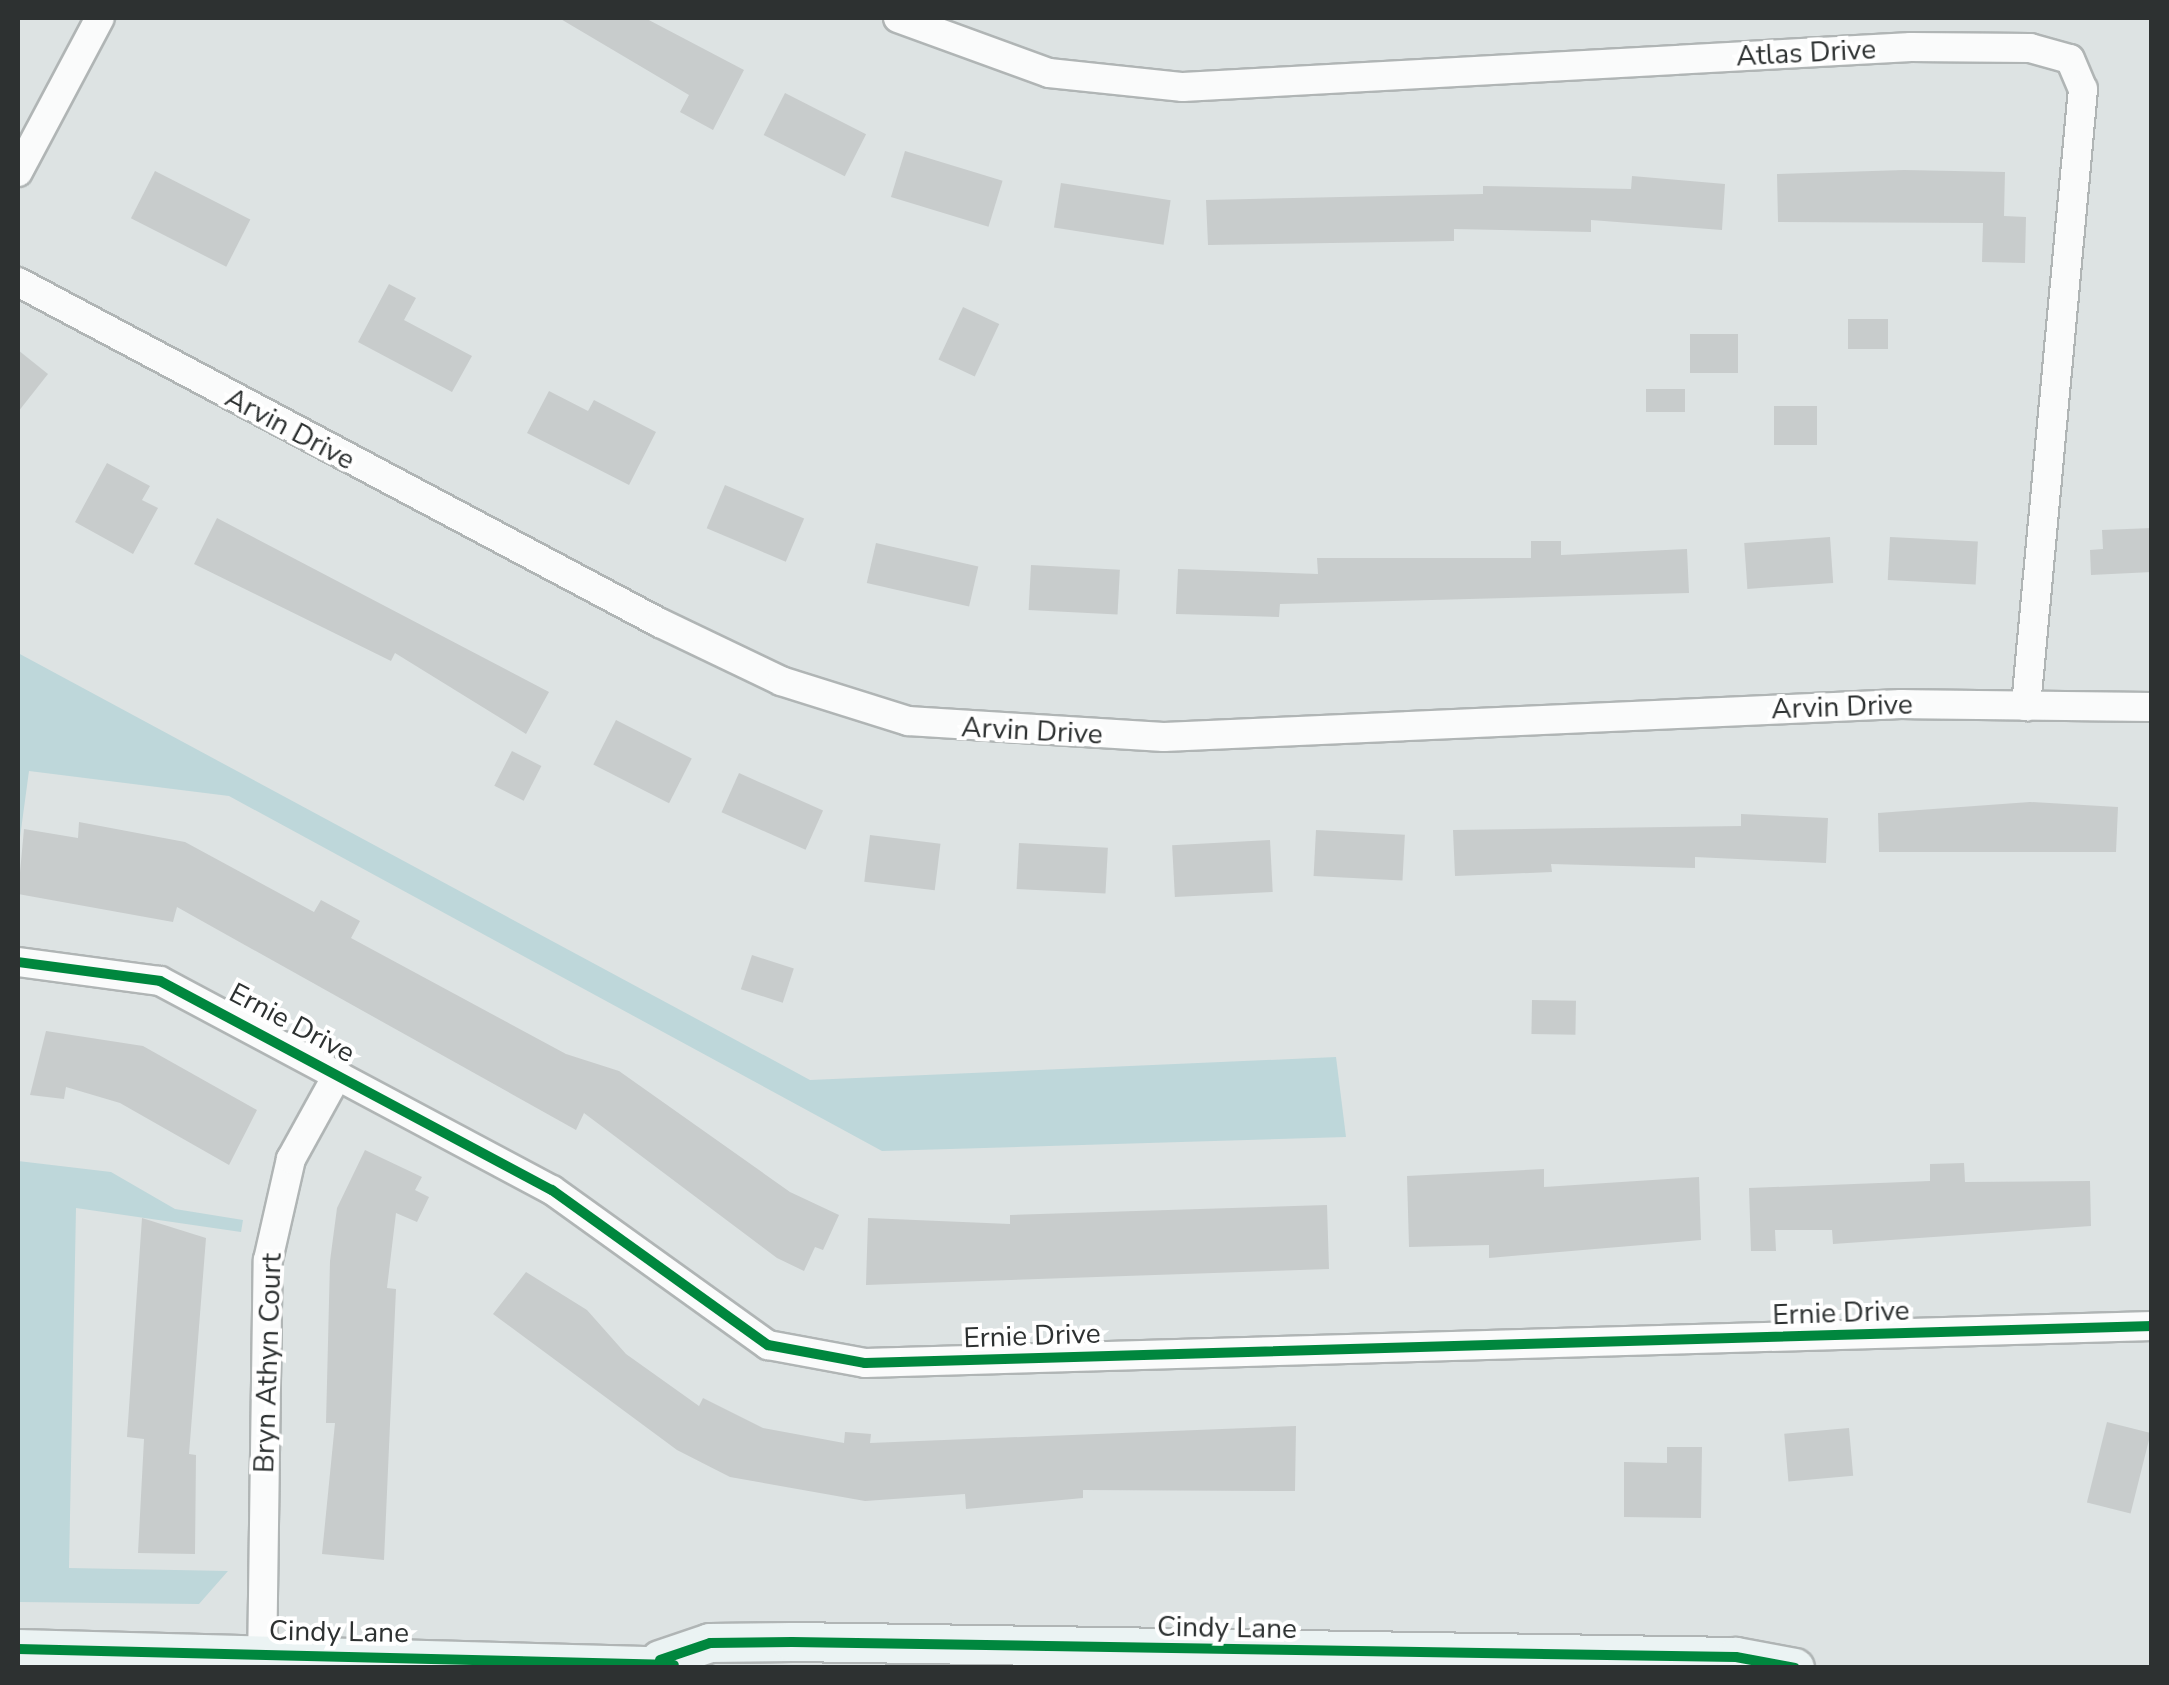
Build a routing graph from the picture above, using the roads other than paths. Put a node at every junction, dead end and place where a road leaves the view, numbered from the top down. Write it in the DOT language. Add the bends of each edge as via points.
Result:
graph roads {
  1 [pos="100,18"];
  2 [pos="898,18"];
  3 [pos="18,172"];
  4 [pos="18,282"];
  5 [pos="2026,706"];
  6 [pos="2152,707"];
  7 [pos="18,962"];
  8 [pos="338,1074"];
  9 [pos="2152,1326"];
  10 [pos="18,1649"];
  11 [pos="262,1660"];
  12 [pos="672,1664"];
  13 [pos="1795,1668"];
  1 -- 3 [label="street"];
  2 -- 5 [label="street, Atlas Drive" via="1050,73 1183,87 1911,48 2030,48 2070,60 2083,89"];
  4 -- 5 [label="street, Arvin Drive" via="660,623 781,681 908,721 1164,737"];
  5 -- 6 [label="street, Arvin Drive"];
  7 -- 8 [label="street, Ernie Drive" via="160,981"];
  8 -- 9 [label="street, Ernie Drive" via="552,1190 768,1345 865,1363"];
  8 -- 11 [label="street, Bryn Athyn Court" via="292,1159 268,1260"];
  10 -- 11 [label="main road, Cindy Lane"];
  11 -- 12 [label="main road, Cindy Lane"];
  12 -- 13 [label="main road, Cindy Lane" via="710,1644 792,1642 1736,1657"];
}
